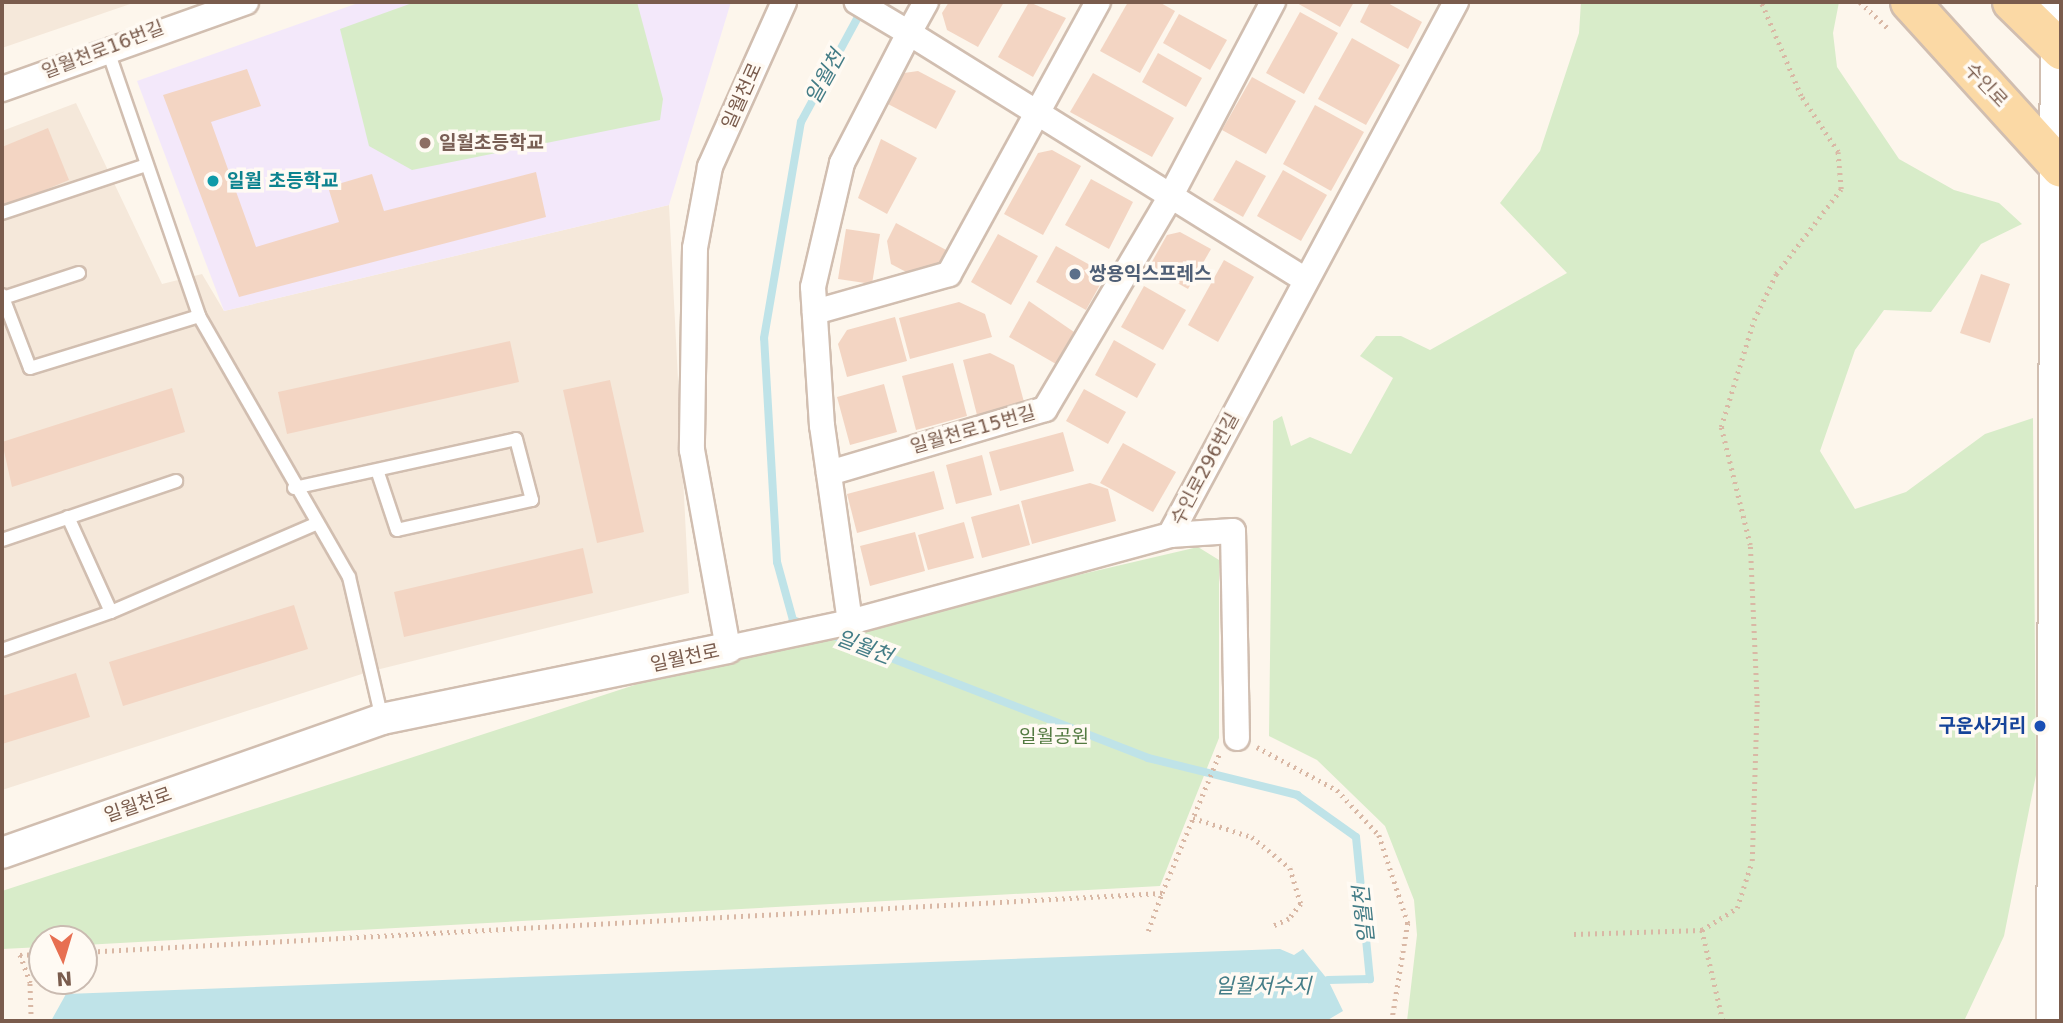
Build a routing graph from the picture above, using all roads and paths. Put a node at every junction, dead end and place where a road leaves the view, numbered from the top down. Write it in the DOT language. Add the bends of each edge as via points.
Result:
graph roads {
  1 [pos="246,2"];
  2 [pos="784,2"];
  3 [pos="857,2"];
  4 [pos="926,2"];
  5 [pos="1098,2"];
  6 [pos="1273,2"];
  7 [pos="1456,2"];
  8 [pos="1760,2"];
  9 [pos="1860,2"];
  10 [pos="2012,2"];
  11 [pos="2056,2"];
  12 [pos="168,13"];
  13 [pos="1900,16"];
  14 [pos="909,33"];
  15 [pos="2059,46"];
  16 [pos="107,51"];
  17 [pos="2,89"];
  18 [pos="1038,115"];
  19 [pos="2057,163"];
  20 [pos="146,165"];
  21 [pos="1169,199"];
  22 [pos="2,213"];
  23 [pos="79,273"];
  24 [pos="1304,279"];
  25 [pos="2,296"];
  26 [pos="815,312"];
  27 [pos="199,316"];
  28 [pos="2059,433"];
  29 [pos="378,473"];
  30 [pos="829,473"];
  31 [pos="176,481"];
  32 [pos="294,488"];
  33 [pos="68,517"];
  34 [pos="315,524"];
  35 [pos="1170,535"];
  36 [pos="2,540"];
  37 [pos="111,612"];
  38 [pos="850,622"];
  39 [pos="728,648"];
  40 [pos="2,650"];
  41 [pos="382,719"];
  42 [pos="1237,738"];
  43 [pos="1193,818"];
  44 [pos="2,853"];
  45 [pos="1162,893"];
  46 [pos="1273,926"];
  47 [pos="1702,930"];
  48 [pos="1148,931"];
  49 [pos="1574,934"];
  50 [pos="98,951"];
  51 [pos="28,955"];
  52 [pos="28,977"];
  53 [pos="30,995"];
  54 [pos="31,1021"];
  55 [pos="1392,1021"];
  56 [pos="1723,1021"];
  57 [pos="2052,1021"];
  1 -- 12 [label="street, 일월천로16번길"];
  2 -- 39 [label="street, 일월천로" via="710,167 695,248 692,450"];
  3 -- 14 [label="street"];
  4 -- 14 [label="street"];
  5 -- 18 [label="street"];
  6 -- 21 [label="street, 일월천로15번길"];
  7 -- 24 [label="street, 수인로296번길"];
  8 -- 47 [label="path" via="1801,96 1838,152 1841,189 1776,274 1754,320 1721,427 1750,545 1757,703 1752,861 1737,908"];
  9 -- 13 [label="path"];
  10 -- 15 [label="main road"];
  11 -- 15 [label="street"];
  12 -- 16 [label="street, 일월천로16번길"];
  13 -- 19 [label="main road, 수인로"];
  14 -- 18 [label="street"];
  14 -- 26 [label="street" via="842,163 813,287"];
  15 -- 19 [label="street"];
  16 -- 17 [label="street, 일월천로16번길"];
  16 -- 20 [label="lane"];
  18 -- 21 [label="street"];
  18 -- 26 [label="street" via="949,275"];
  19 -- 28 [label="street"];
  20 -- 22 [label="lane"];
  20 -- 27 [label="lane"];
  21 -- 24 [label="street"];
  21 -- 30 [label="street, 일월천로15번길" via="1045,409"];
  23 -- 25 [label="lane"];
  24 -- 35 [label="street, 수인로296번길"];
  25 -- 27 [label="lane" via="30,368"];
  26 -- 30 [label="street"];
  27 -- 32 [label="lane"];
  28 -- 57 [label="street"];
  29 -- 29 [label="lane" via="516,439 532,500 397,530"];
  29 -- 32 [label="lane"];
  30 -- 38 [label="street"];
  31 -- 33 [label="lane"];
  32 -- 34 [label="lane"];
  33 -- 36 [label="lane"];
  33 -- 37 [label="lane"];
  34 -- 37 [label="lane"];
  34 -- 41 [label="lane" via="349,578"];
  35 -- 38 [label="street, 수인로296번길"];
  35 -- 42 [label="street" via="1233,531"];
  37 -- 40 [label="lane"];
  38 -- 39 [label="street, 수인로296번길"];
  39 -- 41 [label="street, 일월천로"];
  41 -- 44 [label="street, 일월천로"];
  42 -- 43 [label="path" via="1221,751"];
  42 -- 55 [label="path" via="1337,790 1379,835 1408,923"];
  43 -- 45 [label="path"];
  43 -- 46 [label="path" via="1252,837 1290,868 1301,904 1289,919"];
  45 -- 48 [label="path"];
  45 -- 50 [label="path"];
  47 -- 49 [label="path"];
  47 -- 56 [label="path"];
  51 -- 52 [label="path" via="20,955"];
  53 -- 54 [label="path"];
}
